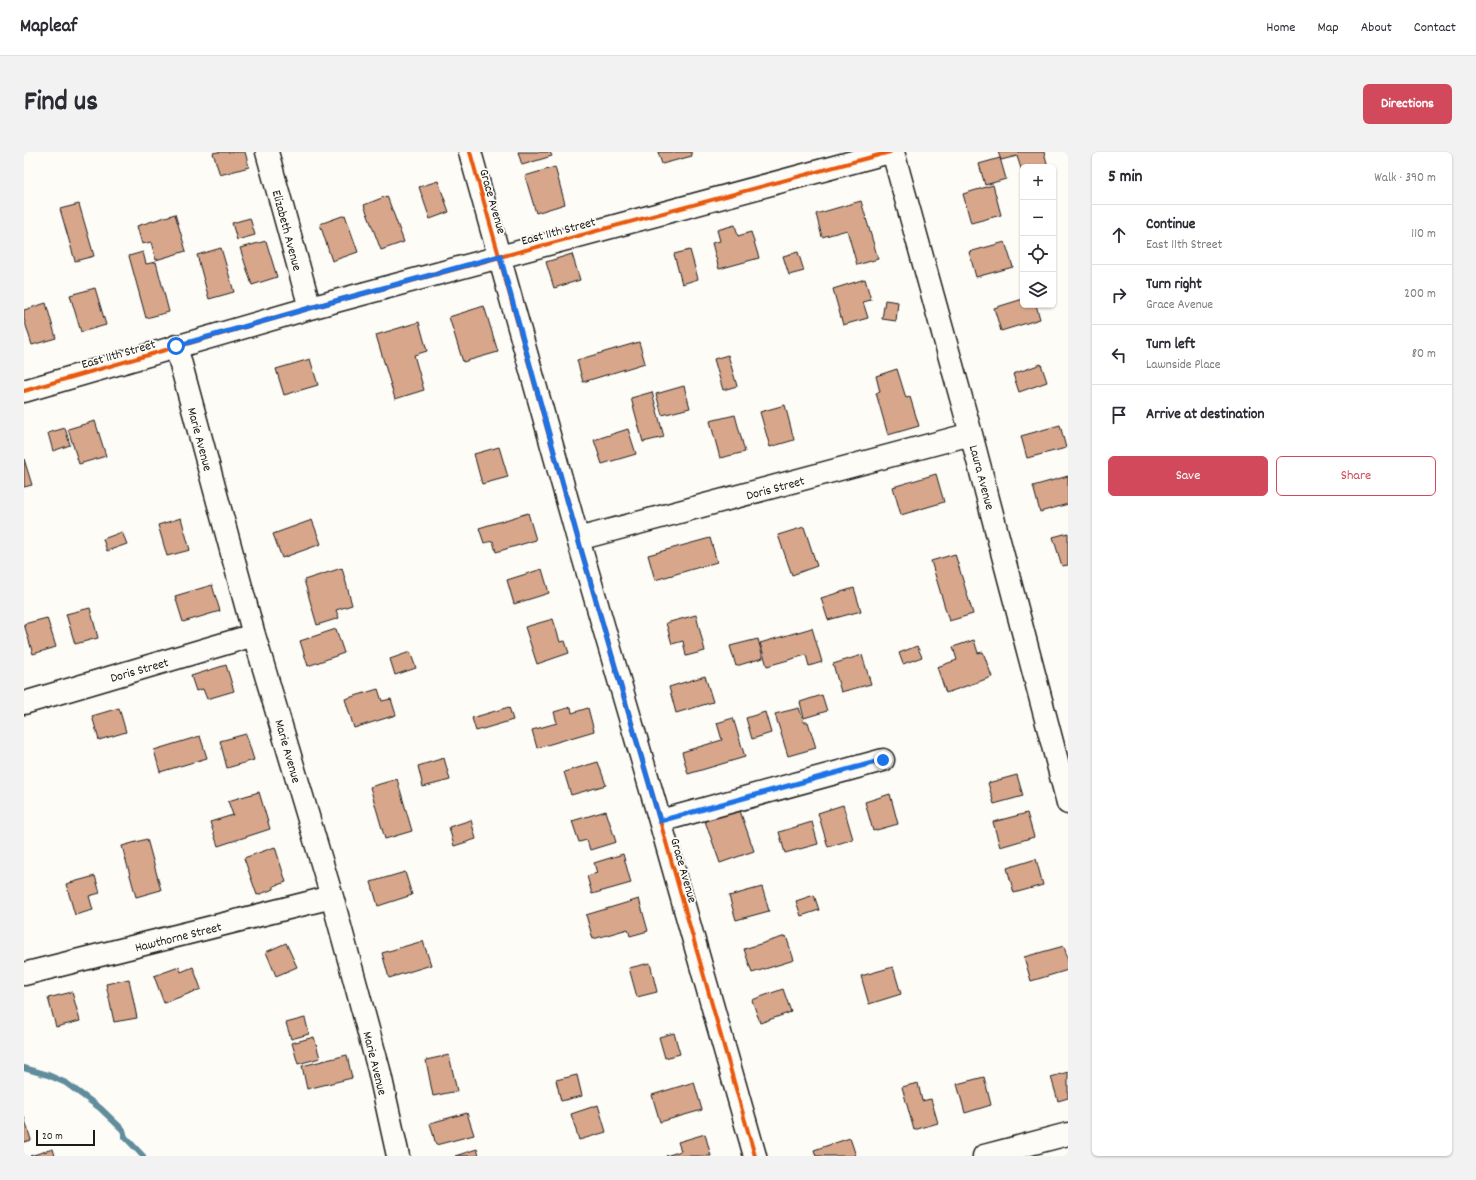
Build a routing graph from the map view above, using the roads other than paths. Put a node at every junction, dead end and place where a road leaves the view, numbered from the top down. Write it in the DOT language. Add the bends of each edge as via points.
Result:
graph roads {
  1 [pos="267,152"];
  2 [pos="470,152"];
  3 [pos="890,152"];
  4 [pos="894,152"];
  5 [pos="500,256"];
  6 [pos="310,308"];
  7 [pos="176,346"];
  8 [pos="24,391"];
  9 [pos="971,434"];
  10 [pos="578,539"];
  11 [pos="254,635"];
  12 [pos="24,703"];
  13 [pos="883,760"];
  14 [pos="1068,803"];
  15 [pos="660,821"];
  16 [pos="332,897"];
  17 [pos="24,974"];
  18 [pos="1068,1134"];
  19 [pos="398,1156"];
  20 [pos="755,1156"];
  21 [pos="984,1156"];
  1 -- 6 [label="street, Elizabeth Avenue"];
  2 -- 5 [label="street, Grace Avenue"];
  3 -- 5 [label="street, East 11th Street"];
  4 -- 9 [label="street, Laura Avenue"];
  5 -- 6 [label="street, East 11th Street"];
  5 -- 10 [label="street, Grace Avenue"];
  6 -- 7 [label="street, East 11th Street"];
  7 -- 8 [label="street, East 11th Street"];
  7 -- 11 [label="street, Marie Avenue"];
  9 -- 10 [label="street, Doris Street"];
  9 -- 14 [label="street, Laura Avenue"];
  10 -- 15 [label="street, Grace Avenue"];
  11 -- 12 [label="street, Doris Street"];
  11 -- 16 [label="street, Marie Avenue"];
  13 -- 15 [label="street"];
  15 -- 20 [label="street, Grace Avenue"];
  16 -- 17 [label="street, Hawthorne Street"];
  16 -- 19 [label="street, Marie Avenue" via="379,1070"];
  18 -- 21 [label="street"];
}
